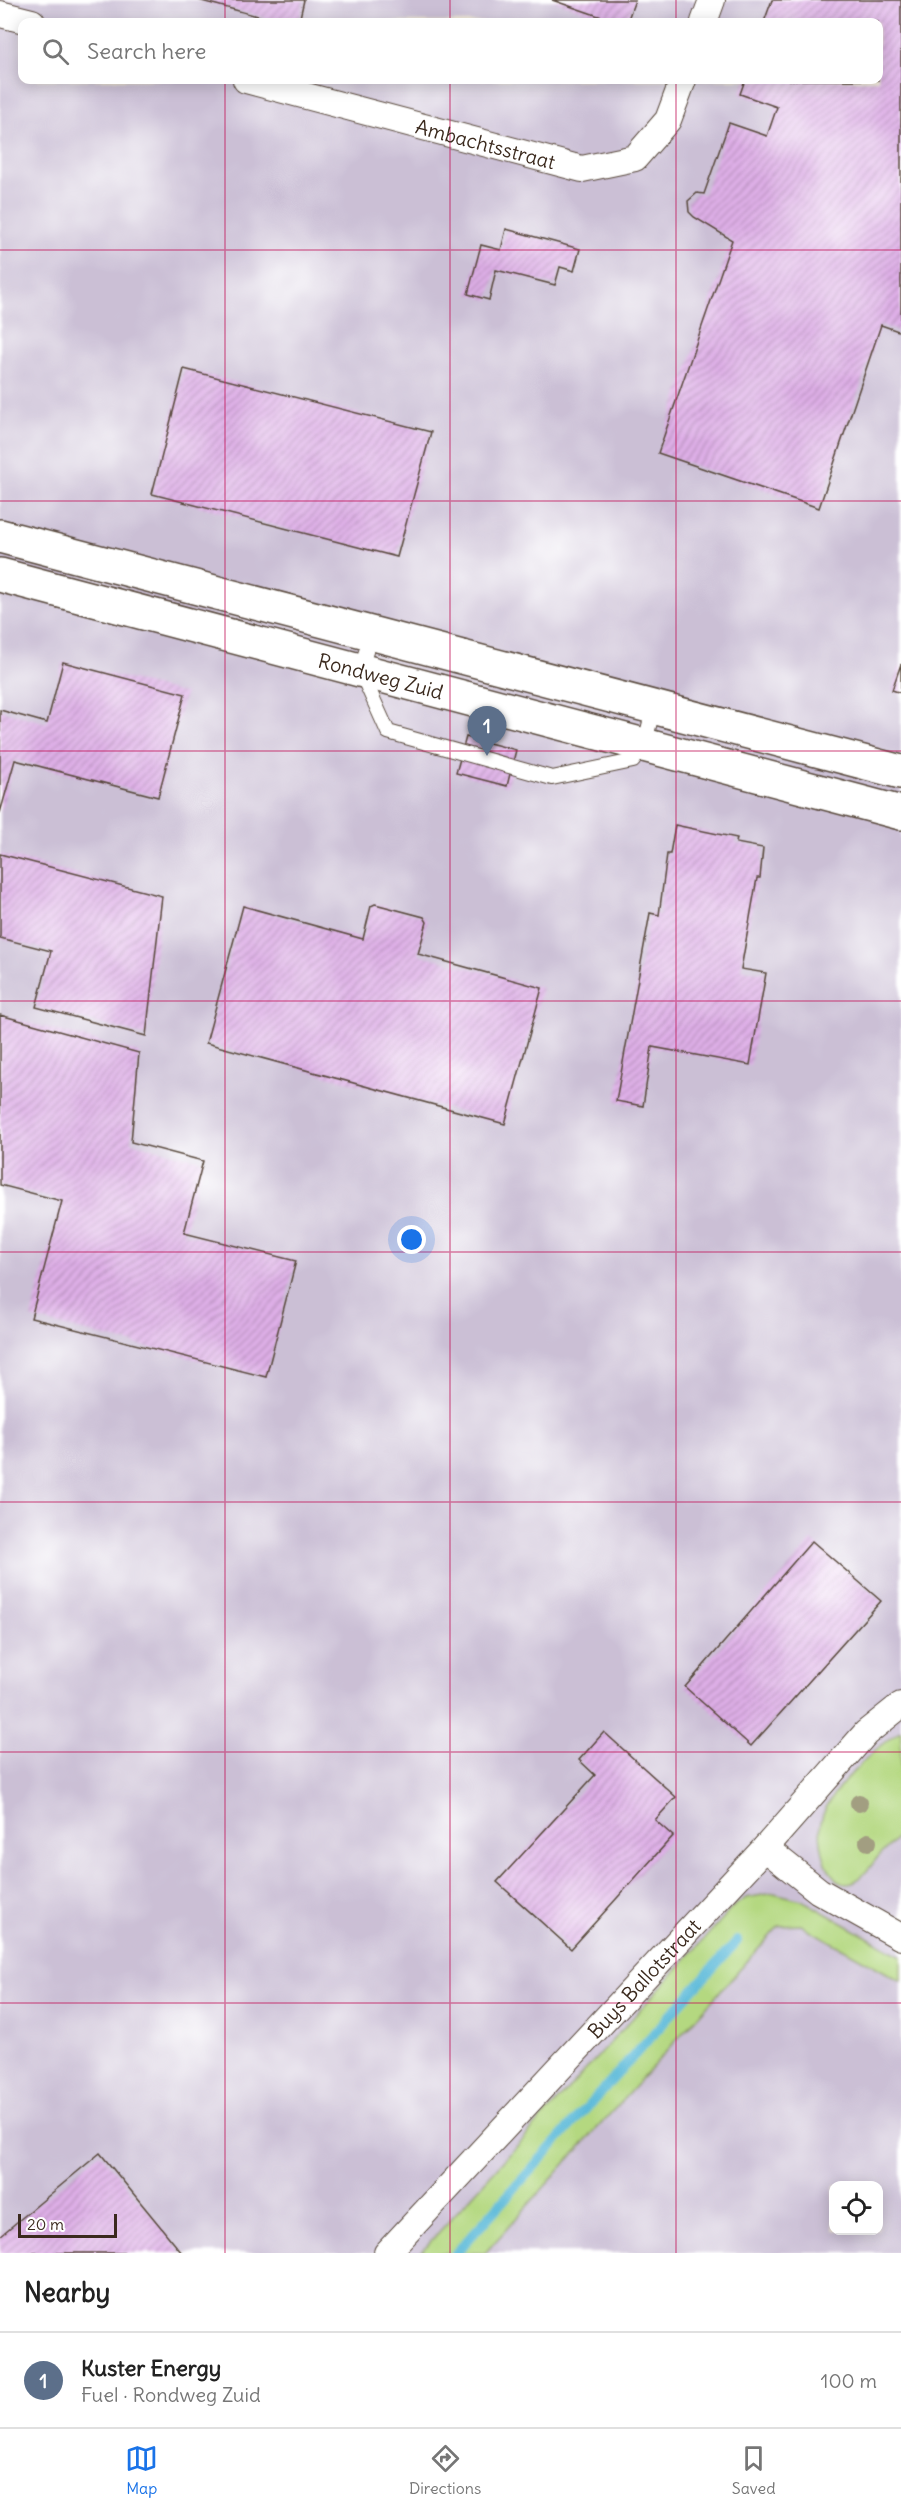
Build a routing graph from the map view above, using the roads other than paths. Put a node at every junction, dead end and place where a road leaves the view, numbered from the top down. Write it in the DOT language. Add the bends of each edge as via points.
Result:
graph roads {
  1 [pos="712,0"];
  2 [pos="0,14"];
  3 [pos="18,18"];
  4 [pos="705,18"];
  5 [pos="261,84"];
  6 [pos="682,84"];
  7 [pos="0,536"];
  8 [pos="0,575"];
  9 [pos="372,633"];
  10 [pos="360,670"];
  11 [pos="654,707"];
  12 [pos="644,745"];
  13 [pos="901,772"];
  14 [pos="901,813"];
  15 [pos="901,1706"];
  16 [pos="765,1848"];
  17 [pos="901,1937"];
  18 [pos="387,2253"];
  1 -- 4 [label="street"];
  2 -- 3 [label="street"];
  5 -- 6 [label="street, Ambachtsstraat" via="582,170 635,158 668,120"];
  7 -- 9 [label="main road, Rondweg Zuid"];
  8 -- 10 [label="main road, Rondweg Zuid"];
  9 -- 10 [label="lane"];
  9 -- 11 [label="main road, Rondweg Zuid"];
  10 -- 12 [label="main road, Rondweg Zuid"];
  10 -- 12 [label="lane" via="388,732 552,778 633,760"];
  11 -- 12 [label="lane"];
  11 -- 13 [label="main road, Rondweg Zuid"];
  12 -- 14 [label="main road, Rondweg Zuid"];
  15 -- 16 [label="street, Buys Ballotstraat" via="866,1733"];
  16 -- 17 [label="street" via="819,1891"];
  16 -- 18 [label="street, Buys Ballotstraat"];
}
